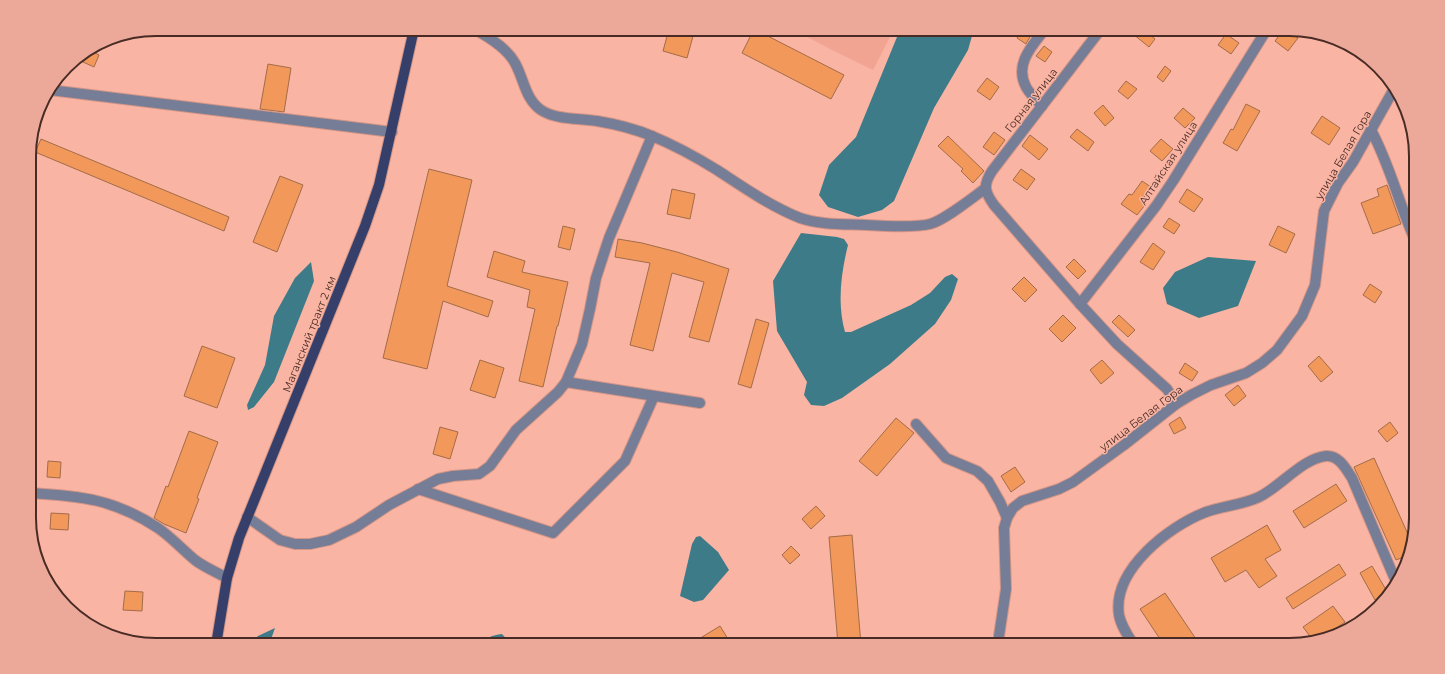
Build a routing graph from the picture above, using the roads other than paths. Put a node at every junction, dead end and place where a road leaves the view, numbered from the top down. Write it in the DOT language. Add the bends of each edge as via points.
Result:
graph roads {
  1 [pos="413,36"];
  2 [pos="487,36"];
  3 [pos="1040,36"];
  4 [pos="1096,36"];
  5 [pos="1263,36"];
  6 [pos="56,91"];
  7 [pos="1391,94"];
  8 [pos="1042,106"];
  9 [pos="1371,130"];
  10 [pos="392,132"];
  11 [pos="652,136"];
  12 [pos="986,188"];
  13 [pos="1409,227"];
  14 [pos="1080,304"];
  15 [pos="566,382"];
  16 [pos="654,396"];
  17 [pos="700,403"];
  18 [pos="1176,404"];
  19 [pos="916,424"];
  20 [pos="418,489"];
  21 [pos="36,493"];
  22 [pos="247,517"];
  23 [pos="1006,518"];
  24 [pos="1394,577"];
  25 [pos="227,578"];
  26 [pos="217,638"];
  27 [pos="999,638"];
  28 [pos="1130,638"];
  1 -- 10 [label="main road, Маганский тракт 2 км"];
  2 -- 11 [label="street" via="505,50 515,63 532,102 541,110 555,116 598,121"];
  3 -- 8 [label="street" via="1027,52 1022,74 1027,88"];
  4 -- 8 [label="street, Горная улица"];
  5 -- 14 [label="street, Алтайская улица" via="1156,206"];
  6 -- 10 [label="street"];
  7 -- 9 [label="street, улица Белая Гора"];
  8 -- 12 [label="street, Горная улица" via="992,171 987,179"];
  9 -- 13 [label="street" via="1380,147"];
  9 -- 18 [label="street, улица Белая Гора" via="1324,211 1315,285 1302,316 1288,336 1277,350 1246,373 1211,385"];
  10 -- 22 [label="main road, Маганский тракт 2 км" via="379,185 365,226"];
  11 -- 12 [label="street" via="684,151 781,209 802,218 829,223 880,226 930,224 940,220"];
  11 -- 15 [label="street" via="609,238 596,278 582,344"];
  12 -- 14 [label="street" via="987,196 994,205"];
  14 -- 18 [label="street" via="1117,344 1167,389"];
  15 -- 16 [label="street"];
  15 -- 20 [label="street" via="516,430 490,466 479,474 438,479"];
  16 -- 17 [label="street"];
  16 -- 20 [label="street" via="625,461 553,533"];
  18 -- 23 [label="street, улица Белая Гора" via="1084,476 1060,488 1022,500"];
  19 -- 23 [label="street" via="946,458 977,471 988,481"];
  20 -- 22 [label="street" via="356,527 329,540 310,544 280,540"];
  21 -- 25 [label="street" via="78,496 105,502 131,512 159,529 196,561"];
  22 -- 25 [label="main road, Маганский тракт 2 км"];
  23 -- 27 [label="street" via="1003,538 1006,589"];
  24 -- 28 [label="street" via="1352,478 1344,465 1336,458 1318,458 1302,466 1259,497 1239,505 1207,512 1180,524 1151,547 1133,567 1120,592 1119,616"];
  25 -- 26 [label="main road, Маганский тракт 2 км"];
}
